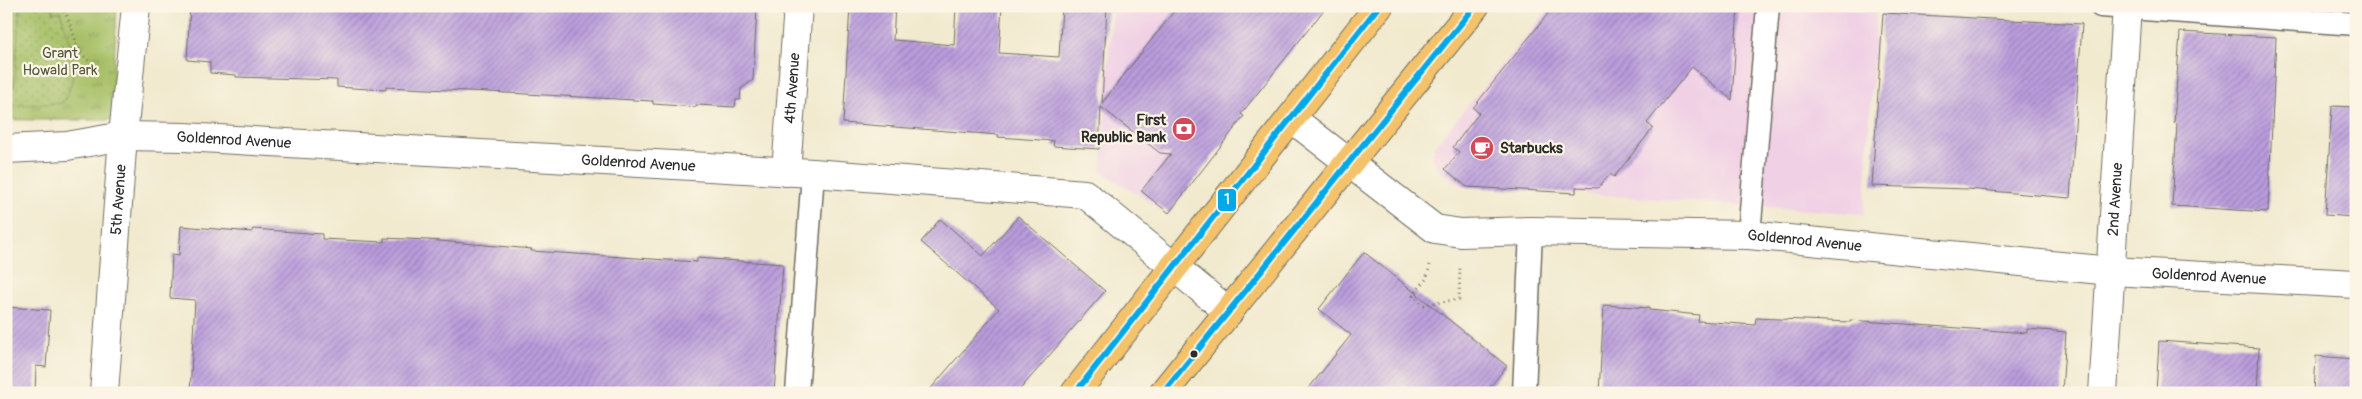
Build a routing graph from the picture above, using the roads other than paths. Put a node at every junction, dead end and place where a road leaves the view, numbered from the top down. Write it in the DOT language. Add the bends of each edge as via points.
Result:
graph roads {
  1 [pos="136,6"];
  2 [pos="798,6"];
  3 [pos="1378,6"];
  4 [pos="1475,6"];
  5 [pos="1768,6"];
  6 [pos="2118,7"];
  7 [pos="2356,24"];
  8 [pos="1291,118"];
  9 [pos="123,136"];
  10 [pos="6,149"];
  11 [pos="1351,162"];
  12 [pos="786,172"];
  13 [pos="813,173"];
  14 [pos="1531,231"];
  15 [pos="1749,235"];
  16 [pos="1175,266"];
  17 [pos="2111,270"];
  18 [pos="2356,284"];
  19 [pos="1230,312"];
  20 [pos="104,393"];
  21 [pos="797,393"];
  22 [pos="1075,393"];
  23 [pos="1163,393"];
  24 [pos="1524,393"];
  25 [pos="2103,393"];
  1 -- 9 [label="street, 5th Avenue"];
  2 -- 12 [label="street, 4th Avenue"];
  3 -- 8 [label="highway"];
  4 -- 11 [label="highway"];
  5 -- 15 [label="lane"];
  6 -- 7 [label="lane"];
  6 -- 17 [label="street, 2nd Avenue"];
  8 -- 11 [label="street, Goldenrod Avenue"];
  8 -- 16 [label="highway"];
  9 -- 10 [label="street, Goldenrod Avenue" via="67,146"];
  9 -- 12 [label="street, Goldenrod Avenue"];
  9 -- 20 [label="street, 5th Avenue"];
  11 -- 14 [label="street, Goldenrod Avenue" via="1435,229"];
  11 -- 19 [label="highway"];
  12 -- 13 [label="street, Goldenrod Avenue"];
  13 -- 16 [label="street, Goldenrod Avenue" via="1085,194"];
  13 -- 21 [label="lane"];
  14 -- 15 [label="street, Goldenrod Avenue"];
  14 -- 24 [label="lane"];
  15 -- 17 [label="street, Goldenrod Avenue"];
  16 -- 19 [label="street, Goldenrod Avenue"];
  16 -- 22 [label="highway"];
  17 -- 18 [label="street, Goldenrod Avenue"];
  17 -- 25 [label="street, 2nd Avenue"];
  19 -- 23 [label="highway"];
}
